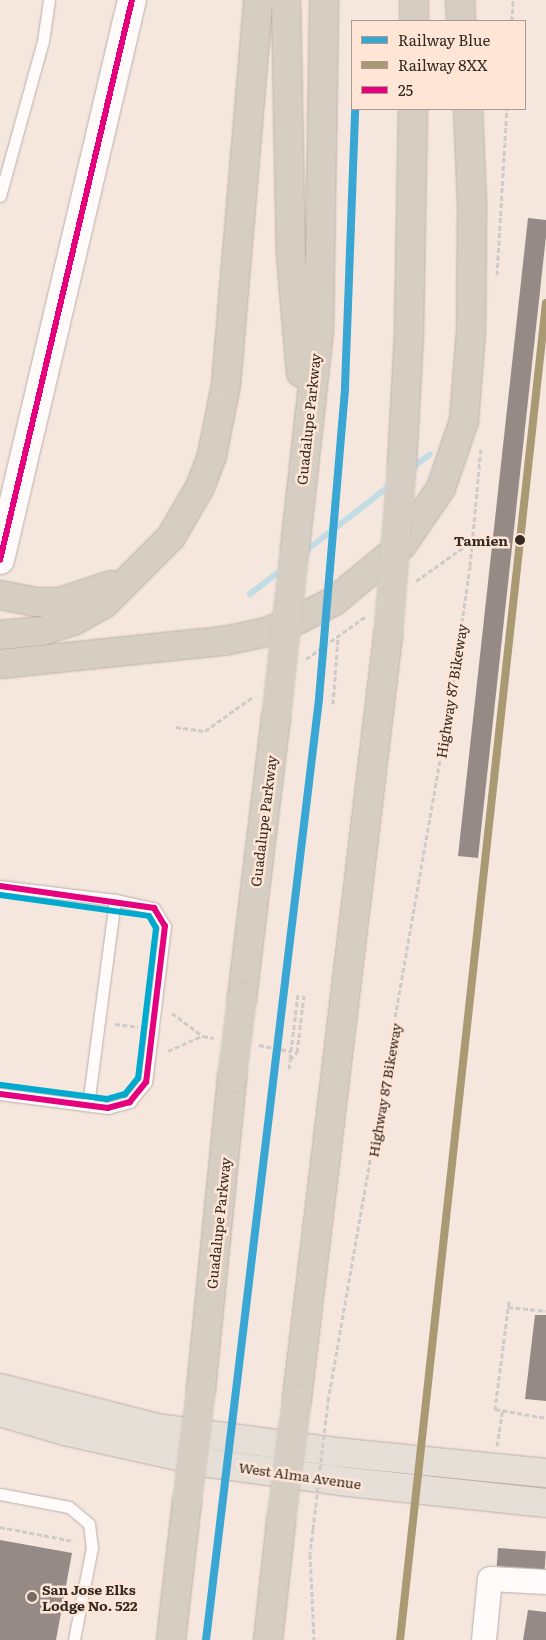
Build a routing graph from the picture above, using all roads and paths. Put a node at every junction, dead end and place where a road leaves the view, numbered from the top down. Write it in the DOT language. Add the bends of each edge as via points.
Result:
graph roads {
  1 [pos="49,0"];
  2 [pos="132,0"];
  3 [pos="258,0"];
  4 [pos="286,0"];
  5 [pos="324,0"];
  6 [pos="414,0"];
  7 [pos="460,0"];
  8 [pos="513,0"];
  9 [pos="414,20"];
  10 [pos="461,20"];
  11 [pos="512,20"];
  12 [pos="413,110"];
  13 [pos="468,110"];
  14 [pos="0,196"];
  15 [pos="306,429"];
  16 [pos="472,541"];
  17 [pos="477,541"];
  18 [pos="0,560"];
  19 [pos="127,579"];
  20 [pos="409,586"];
  21 [pos="0,595"];
  22 [pos="370,614"];
  23 [pos="0,636"];
  24 [pos="338,636"];
  25 [pos="0,664"];
  26 [pos="299,664"];
  27 [pos="260,692"];
  28 [pos="332,704"];
  29 [pos="176,727"];
  30 [pos="0,886"];
  31 [pos="116,900"];
  32 [pos="298,994"];
  33 [pos="304,995"];
  34 [pos="99,1023"];
  35 [pos="152,1030"];
  36 [pos="203,1036"];
  37 [pos="168,1051"];
  38 [pos="0,1094"];
  39 [pos="88,1105"];
  40 [pos="509,1301"];
  41 [pos="508,1307"];
  42 [pos="546,1312"];
  43 [pos="0,1388"];
  44 [pos="503,1410"];
  45 [pos="0,1412"];
  46 [pos="546,1418"];
  47 [pos="498,1442"];
  48 [pos="546,1473"];
  49 [pos="0,1494"];
  50 [pos="546,1503"];
  51 [pos="0,1527"];
  52 [pos="74,1542"];
  53 [pos="546,1582"];
  54 [pos="74,1640"];
  55 [pos="171,1640"];
  56 [pos="268,1640"];
  57 [pos="314,1640"];
  58 [pos="484,1640"];
  1 -- 14 [label="lane" via="43,41"];
  2 -- 18 [label="main road"];
  3 -- 19 [label="highway" via="238,264 221,419 212,455 186,513 171,537"];
  4 -- 15 [label="highway" via="292,254"];
  5 -- 15 [label="highway, Guadalupe Parkway" via="318,329"];
  6 -- 9 [label="highway"];
  7 -- 10 [label="highway"];
  8 -- 11 [label="path"];
  12 -- 56 [label="highway, bridge" via="409,333 388,636"];
  13 -- 25 [label="highway" via="472,204 471,319 464,421 442,488 402,545 333,602 299,620 263,633 224,641"];
  15 -- 55 [label="highway, Guadalupe Parkway, bridge"];
  16 -- 17 [label="path"];
  16 -- 20 [label="path"];
  16 -- 57 [label="path, Highway 87 Bikeway, bridge" via="448,716 328,1401 310,1554"];
  19 -- 21 [label="highway" via="60,602 36,602"];
  19 -- 23 [label="highway" via="104,604 75,620 42,631"];
  22 -- 24 [label="path"];
  24 -- 26 [label="path"];
  24 -- 28 [label="path"];
  27 -- 29 [label="path" via="205,731"];
  30 -- 31 [label="lane"];
  31 -- 34 [label="lane"];
  31 -- 35 [label="lane" via="154,908 165,926"];
  32 -- 33 [label="path" via="289,1069 290,1060 297,1052"];
  34 -- 35 [label="path"];
  34 -- 39 [label="lane"];
  35 -- 39 [label="lane" via="146,1082 130,1102 108,1108"];
  36 -- 37 [label="path"];
  38 -- 39 [label="lane"];
  40 -- 41 [label="path"];
  41 -- 42 [label="path"];
  41 -- 44 [label="path" via="495,1409"];
  43 -- 48 [label="main road, West Alma Avenue" via="167,1429 335,1452"];
  44 -- 46 [label="path"];
  44 -- 47 [label="path"];
  45 -- 50 [label="main road, West Alma Avenue" via="65,1431 209,1462"];
  49 -- 54 [label="lane" via="69,1507 88,1524 92,1547"];
  51 -- 52 [label="path"];
  53 -- 58 [label="street" via="490,1579"];
}
